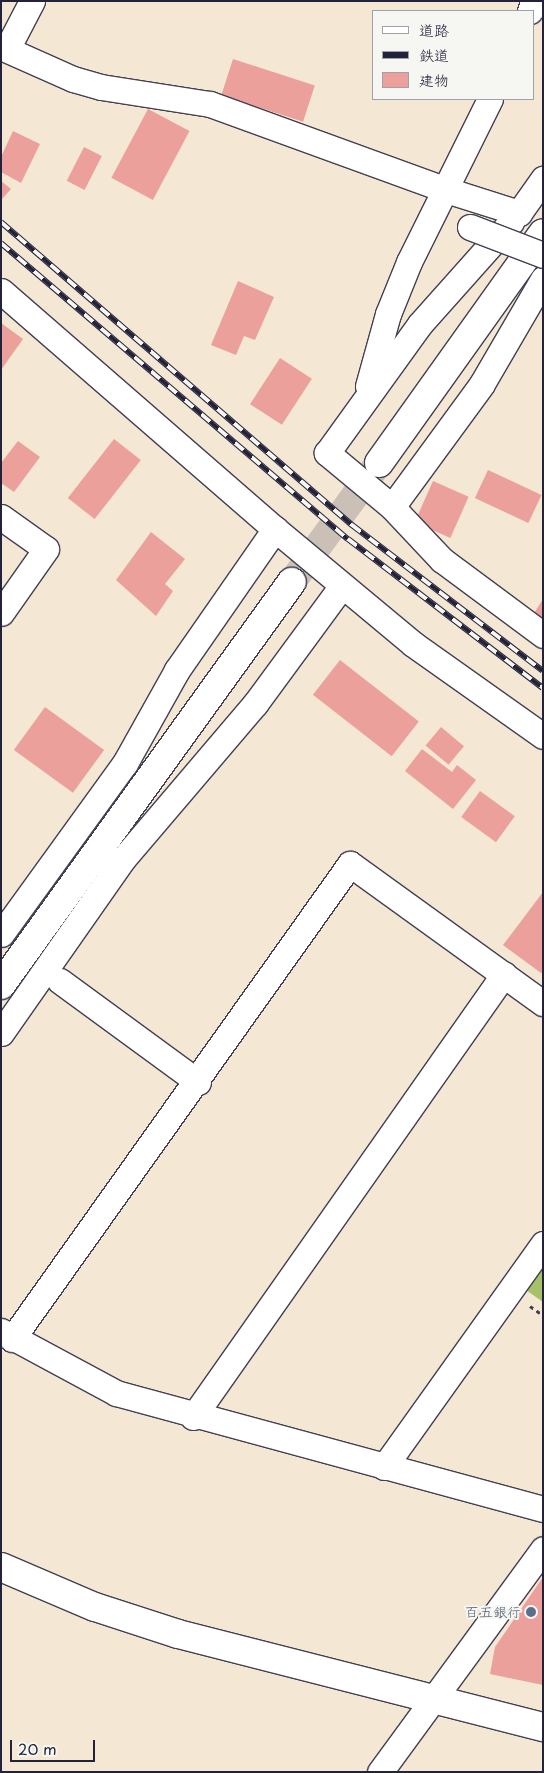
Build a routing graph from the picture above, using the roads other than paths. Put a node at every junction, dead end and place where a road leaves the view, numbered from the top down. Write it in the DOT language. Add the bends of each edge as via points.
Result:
graph roads {
  1 [pos="32,1"];
  2 [pos="4,48"];
  3 [pos="489,100"];
  4 [pos="543,179"];
  5 [pos="443,189"];
  6 [pos="519,213"];
  7 [pos="470,227"];
  8 [pos="543,233"];
  9 [pos="543,256"];
  10 [pos="543,279"];
  11 [pos="1,291"];
  12 [pos="364,402"];
  13 [pos="379,463"];
  14 [pos="392,507"];
  15 [pos="1,517"];
  16 [pos="275,529"];
  17 [pos="292,582"];
  18 [pos="341,587"];
  19 [pos="1,613"];
  20 [pos="543,635"];
  21 [pos="543,736"];
  22 [pos="1,934"];
  23 [pos="504,974"];
  24 [pos="60,981"];
  25 [pos="1,984"];
  26 [pos="543,1003"];
  27 [pos="1,1034"];
  28 [pos="198,1082"];
  29 [pos="543,1244"];
  30 [pos="7,1335"];
  31 [pos="193,1416"];
  32 [pos="384,1466"];
  33 [pos="543,1509"];
  34 [pos="543,1549"];
  35 [pos="1,1567"];
  36 [pos="434,1700"];
  37 [pos="543,1727"];
  38 [pos="380,1772"];
  1 -- 2 [label="street"];
  2 -- 5 [label="street" via="73,79 101,87 210,104"];
  3 -- 5 [label="street"];
  4 -- 6 [label="street"];
  5 -- 6 [label="street"];
  5 -- 12 [label="street" via="388,314"];
  6 -- 12 [label="street" via="420,324"];
  7 -- 9 [label="street, bridge"];
  8 -- 13 [label="street"];
  10 -- 14 [label="street" via="482,384"];
  11 -- 16 [label="street"];
  12 -- 14 [label="street" via="327,454"];
  14 -- 20 [label="street" via="442,560"];
  15 -- 19 [label="street" via="46,549"];
  16 -- 18 [label="street"];
  16 -- 22 [label="street" via="177,670 125,763"];
  17 -- 25 [label="street"];
  18 -- 21 [label="street" via="413,644"];
  18 -- 27 [label="street" via="255,704 123,859"];
  23 -- 26 [label="street"];
  23 -- 28 [label="street" via="350,864"];
  23 -- 31 [label="street"];
  24 -- 28 [label="street"];
  28 -- 30 [label="street"];
  29 -- 32 [label="street"];
  30 -- 31 [label="street" via="116,1393"];
  31 -- 32 [label="street"];
  32 -- 33 [label="street"];
  34 -- 36 [label="street"];
  35 -- 36 [label="street" via="95,1607 178,1634"];
  36 -- 37 [label="street"];
  36 -- 38 [label="street"];
}
